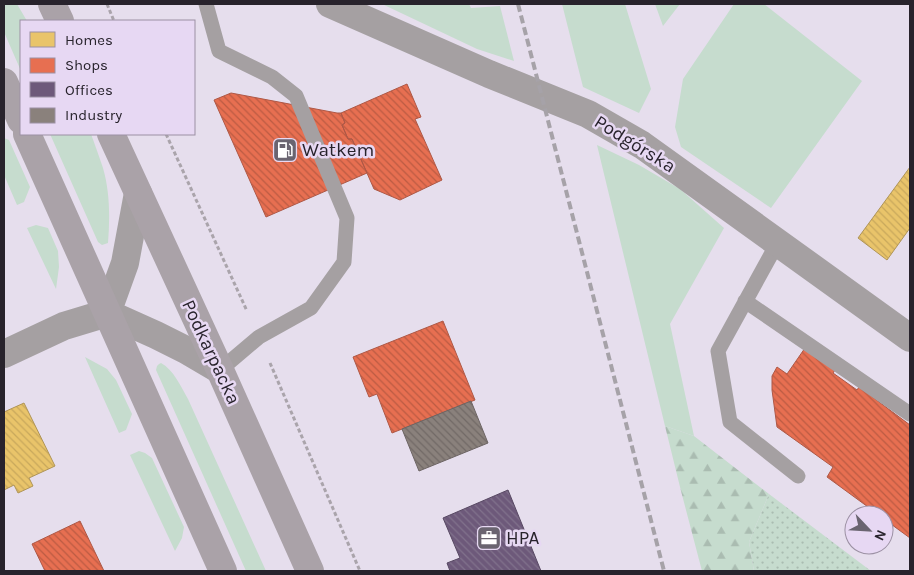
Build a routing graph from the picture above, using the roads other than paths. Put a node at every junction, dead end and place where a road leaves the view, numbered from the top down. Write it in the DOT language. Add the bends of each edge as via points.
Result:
graph roads {
  1 [pos="52,4"];
  2 [pos="206,4"];
  3 [pos="330,4"];
  4 [pos="60,20"];
  5 [pos="4,82"];
  6 [pos="20,118"];
  7 [pos="27,135"];
  8 [pos="111,135"];
  9 [pos="138,193"];
  10 [pos="778,242"];
  11 [pos="745,301"];
  12 [pos="107,313"];
  13 [pos="910,338"];
  14 [pos="4,354"];
  15 [pos="220,370"];
  16 [pos="910,414"];
  17 [pos="798,476"];
  18 [pos="223,571"];
  19 [pos="310,571"];
  1 -- 4 [label="main road"];
  2 -- 15 [label="lane" via="219,51 272,77 296,96 347,218 344,262 311,308 259,336"];
  3 -- 10 [label="street, Podgórska" via="588,114 642,145"];
  5 -- 6 [label="main road"];
  7 -- 12 [label="main road"];
  8 -- 9 [label="main road, Podkarpacka"];
  9 -- 12 [label="street" via="126,263"];
  9 -- 15 [label="main road, Podkarpacka"];
  10 -- 11 [label="lane"];
  10 -- 13 [label="street, Podgórska"];
  11 -- 16 [label="lane"];
  11 -- 17 [label="lane" via="718,351 730,422"];
  12 -- 14 [label="street" via="64,326"];
  12 -- 15 [label="street" via="186,350"];
  12 -- 18 [label="main road"];
  15 -- 19 [label="main road, Podkarpacka"];
}
